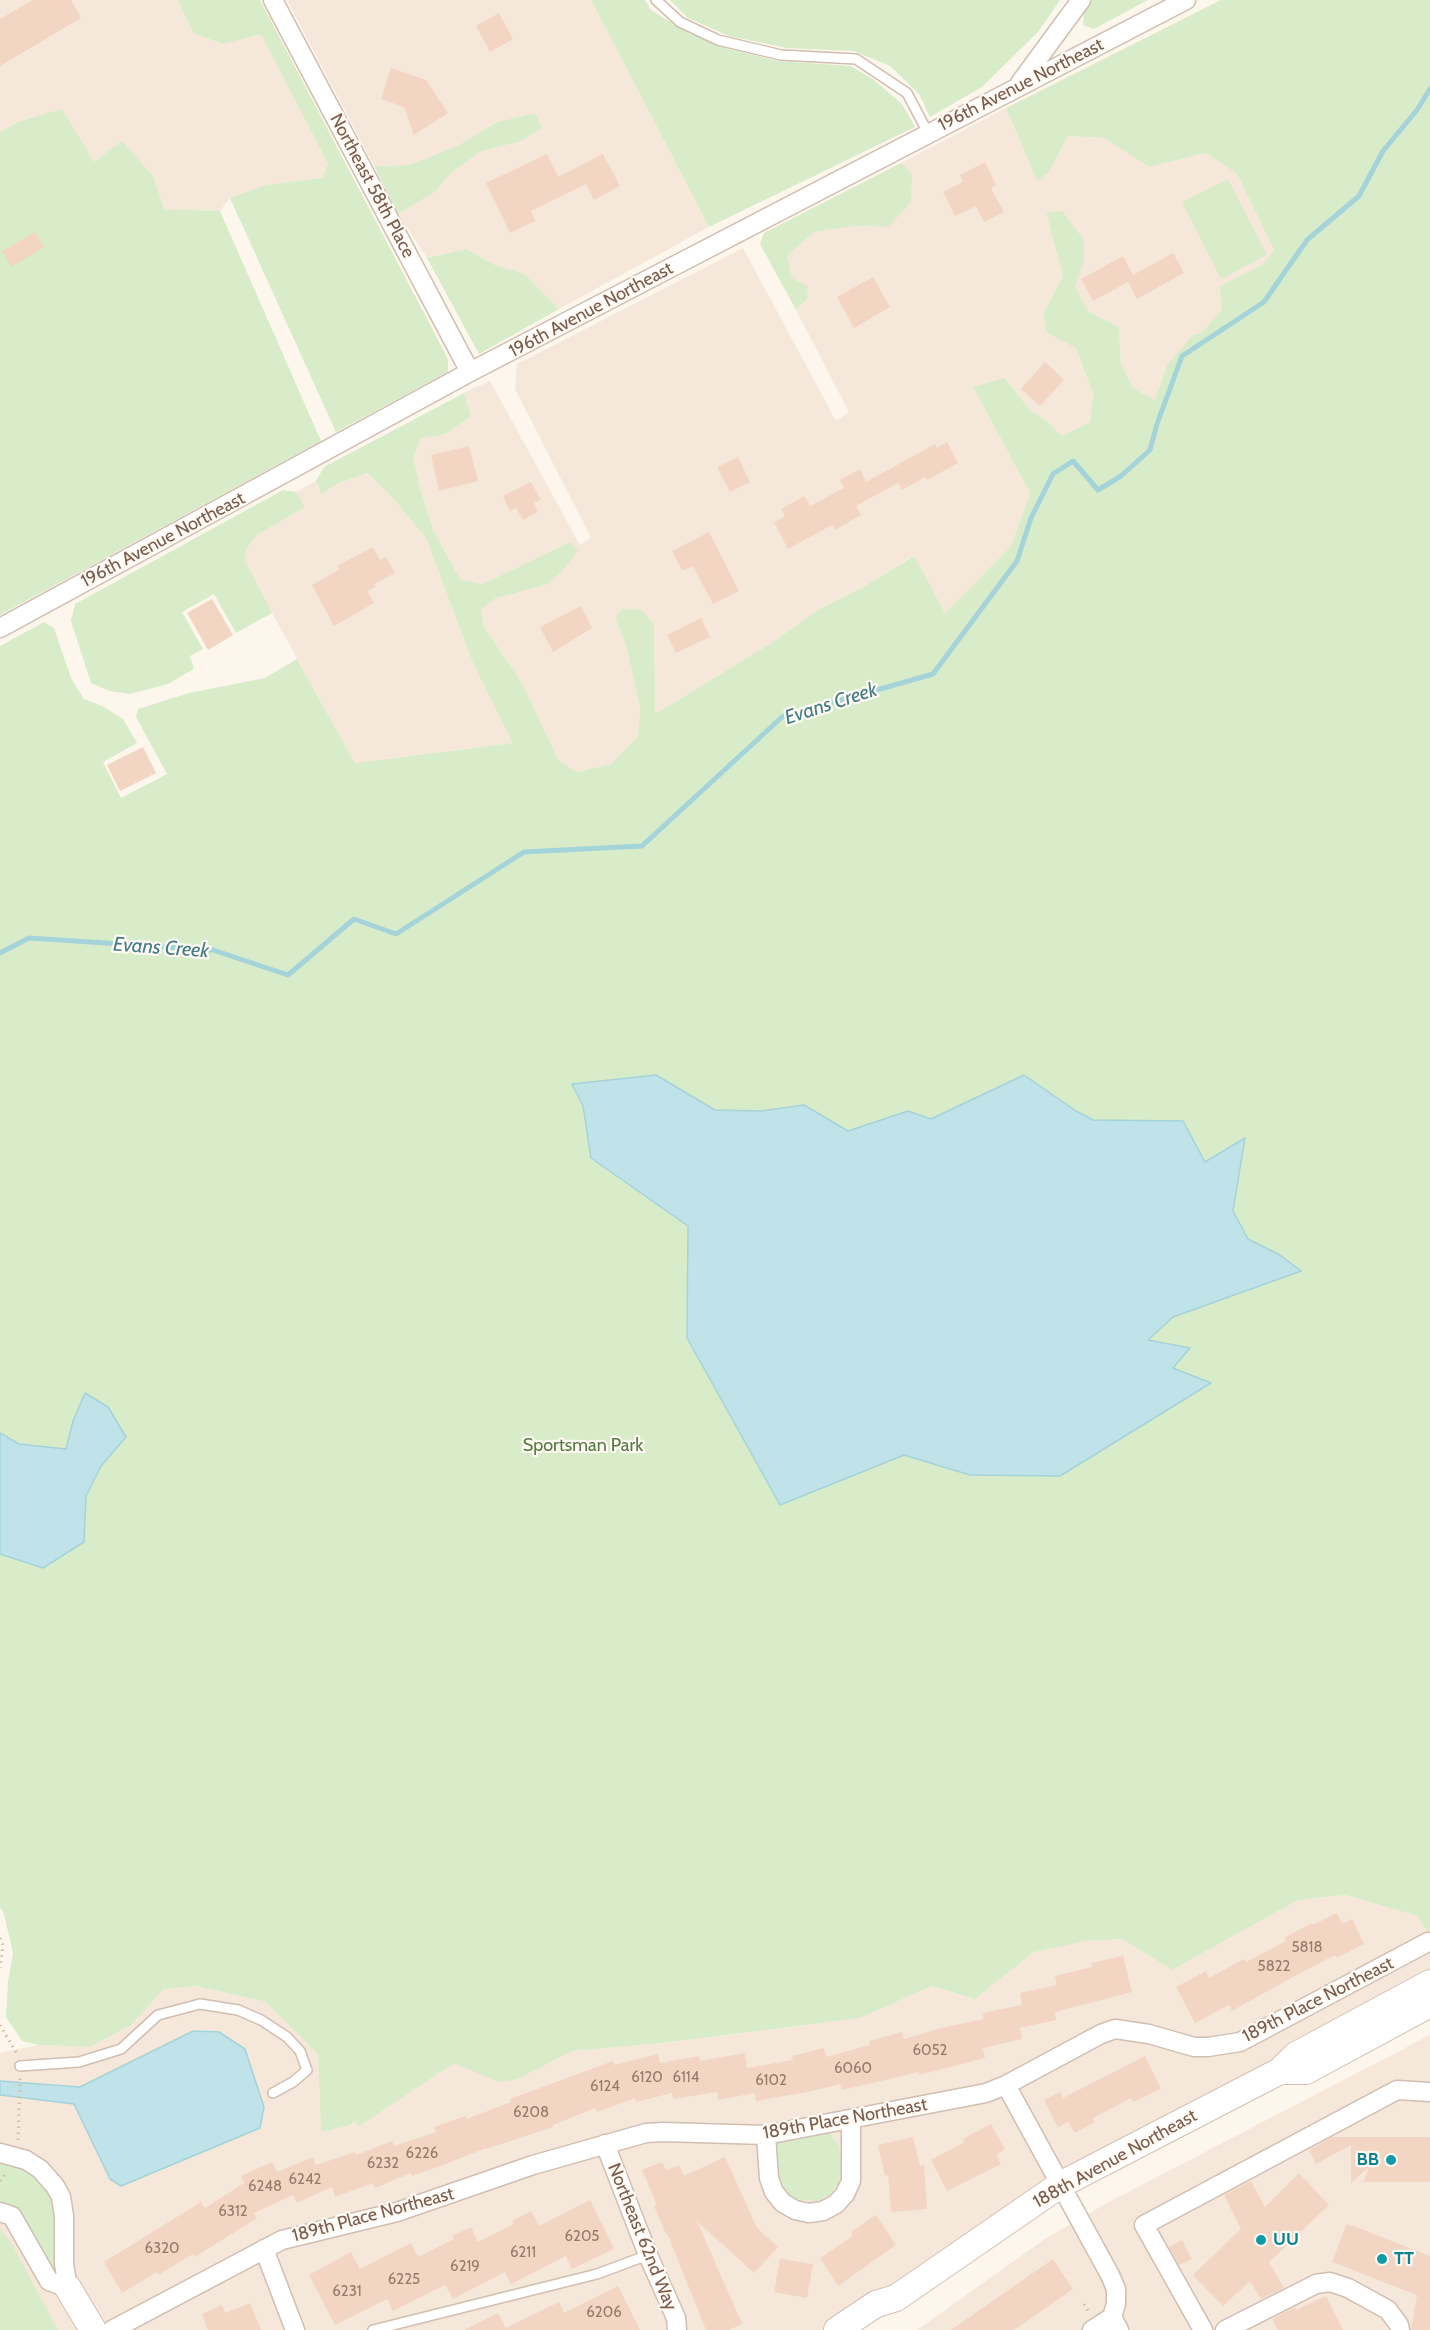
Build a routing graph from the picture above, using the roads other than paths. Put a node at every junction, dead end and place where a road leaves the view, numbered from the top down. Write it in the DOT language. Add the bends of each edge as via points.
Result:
graph roads {
  1 [pos="273,0"];
  2 [pos="656,0"];
  3 [pos="1081,0"];
  4 [pos="1186,0"];
  5 [pos="1017,86"];
  6 [pos="928,133"];
  7 [pos="470,372"];
  8 [pos="0,628"];
  9 [pos="1428,1942"];
  10 [pos="1430,1983"];
  11 [pos="1430,2004"];
  12 [pos="20,2070"];
  13 [pos="1280,2071"];
  14 [pos="1006,2085"];
  15 [pos="1430,2092"];
  16 [pos="273,2093"];
  17 [pos="851,2120"];
  18 [pos="766,2135"];
  19 [pos="604,2144"];
  20 [pos="0,2152"];
  21 [pos="1060,2185"];
  22 [pos="0,2212"];
  23 [pos="264,2249"];
  24 [pos="648,2255"];
  25 [pos="68,2288"];
  26 [pos="896,2298"];
  27 [pos="1091,2322"];
  28 [pos="1115,2323"];
  29 [pos="93,2330"];
  30 [pos="112,2330"];
  31 [pos="295,2330"];
  32 [pos="373,2330"];
  33 [pos="677,2330"];
  34 [pos="837,2330"];
  35 [pos="868,2330"];
  36 [pos="1203,2330"];
  37 [pos="1225,2330"];
  38 [pos="1400,2330"];
  1 -- 7 [label="street, Northeast 58th Place"];
  2 -- 6 [label="lane" via="680,22 718,40 781,55 856,59 907,93"];
  3 -- 5 [label="street"];
  4 -- 5 [label="street, 196th Avenue Northeast"];
  5 -- 6 [label="street, 196th Avenue Northeast"];
  6 -- 7 [label="street, 196th Avenue Northeast"];
  7 -- 8 [label="street, 196th Avenue Northeast"];
  9 -- 14 [label="street, 189th Place Northeast" via="1239,2042 1194,2047 1115,2029"];
  10 -- 13 [label="street, 188th Avenue Northeast" via="1296,2055"];
  11 -- 13 [label="street, 188th Avenue Northeast" via="1306,2071"];
  12 -- 16 [label="lane" via="79,2062 121,2049 158,2015 200,2004 238,2010 261,2020 288,2037 300,2051 307,2070"];
  13 -- 21 [label="street, 188th Avenue Northeast"];
  14 -- 17 [label="street, 189th Place Northeast" via="986,2093"];
  14 -- 21 [label="street"];
  15 -- 36 [label="street" via="1397,2090 1144,2225"];
  17 -- 18 [label="street, 189th Place Northeast"];
  17 -- 18 [label="street" via="851,2181 836,2204 823,2211 795,2210 774,2192 769,2178"];
  18 -- 19 [label="street, 189th Place Northeast" via="663,2132"];
  19 -- 23 [label="street, 189th Place Northeast" via="397,2212 296,2235"];
  19 -- 24 [label="street, Northeast 62nd Way"];
  20 -- 25 [label="street" via="40,2169 61,2197"];
  21 -- 26 [label="street, 188th Avenue Northeast"];
  21 -- 28 [label="street" via="1116,2289"];
  22 -- 25 [label="street" via="12,2217 49,2281"];
  23 -- 30 [label="street, 189th Place Northeast"];
  23 -- 31 [label="street"];
  24 -- 32 [label="lane" via="597,2274"];
  24 -- 33 [label="street, Northeast 62nd Way" via="676,2318"];
  25 -- 29 [label="street"];
  26 -- 34 [label="street, 188th Avenue Northeast" via="876,2304"];
  26 -- 35 [label="street, 188th Avenue Northeast" via="885,2319"];
  27 -- 28 [label="street"];
  37 -- 38 [label="street" via="1316,2284 1330,2282 1388,2310"];
}
